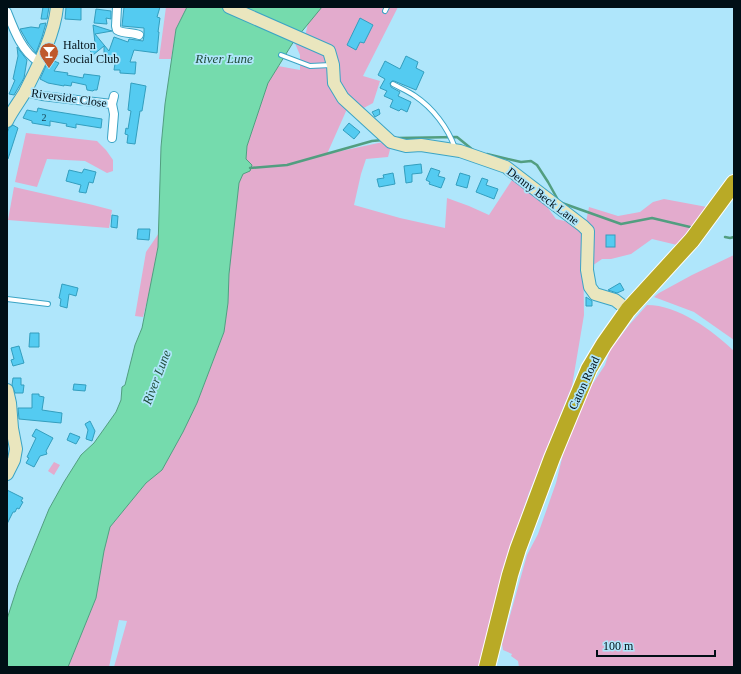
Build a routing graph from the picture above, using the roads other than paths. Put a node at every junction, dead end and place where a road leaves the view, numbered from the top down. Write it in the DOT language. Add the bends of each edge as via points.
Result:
graph roads {
  1 [pos="57,7"];
  2 [pos="117,7"];
  3 [pos="229,7"];
  4 [pos="7,12"];
  5 [pos="139,35"];
  6 [pos="281,56"];
  7 [pos="39,62"];
  8 [pos="333,65"];
  9 [pos="393,84"];
  10 [pos="25,92"];
  11 [pos="114,96"];
  12 [pos="112,104"];
  13 [pos="7,121"];
  14 [pos="112,138"];
  15 [pos="455,147"];
  16 [pos="734,183"];
  17 [pos="7,299"];
  18 [pos="48,304"];
  19 [pos="628,310"];
  20 [pos="7,390"];
  21 [pos="7,474"];
  22 [pos="487,667"];
  1 -- 7 [label="street" via="50,35"];
  2 -- 5 [label="street" via="114,32 132,32"];
  3 -- 8 [label="street, Denny Beck Lane" via="329,51"];
  4 -- 7 [label="street" via="20,40"];
  6 -- 8 [label="lane" via="310,66"];
  7 -- 10 [label="street"];
  8 -- 15 [label="street, Denny Beck Lane" via="334,83 343,98 387,138 406,146"];
  9 -- 15 [label="lane" via="428,105"];
  10 -- 12 [label="street, Riverside Close"];
  10 -- 13 [label="street"];
  11 -- 12 [label="street, Riverside Close"];
  12 -- 14 [label="street, Riverside Close"];
  15 -- 19 [label="street, Denny Beck Lane" via="506,167 583,226 588,231 587,270 590,288 595,294 615,300"];
  16 -- 19 [label="highway, Caton Road" via="692,240"];
  17 -- 18 [label="lane"];
  19 -- 22 [label="highway, Caton Road" via="596,356 530,516 512,568"];
  20 -- 21 [label="street" via="16,449"];
}
